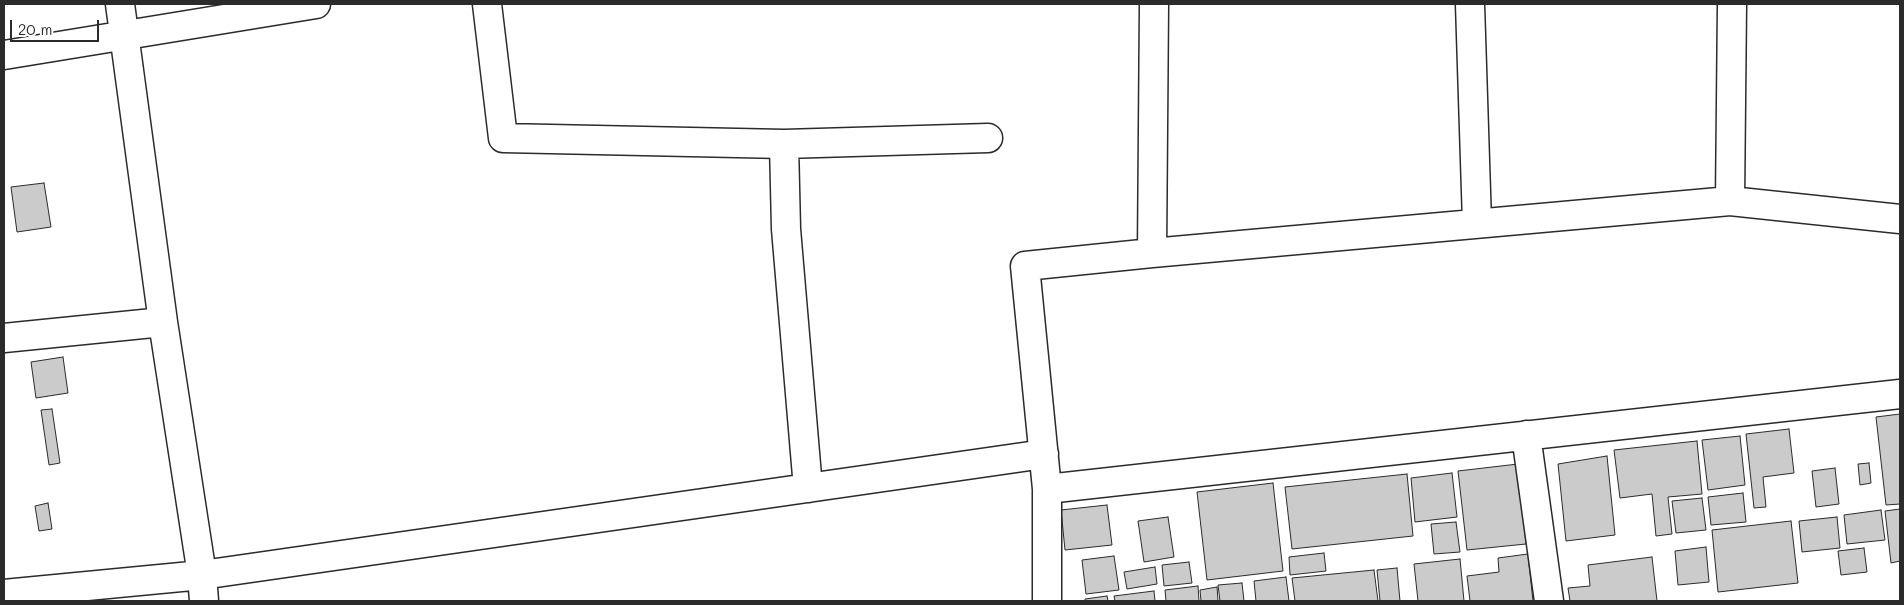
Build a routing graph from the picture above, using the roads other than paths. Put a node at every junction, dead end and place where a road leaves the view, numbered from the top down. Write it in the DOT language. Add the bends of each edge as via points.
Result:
graph roads {
  1 [pos="120,4"];
  2 [pos="316,4"];
  3 [pos="487,4"];
  4 [pos="1154,4"];
  5 [pos="1470,4"];
  6 [pos="1732,4"];
  7 [pos="124,35"];
  8 [pos="4,55"];
  9 [pos="988,138"];
  10 [pos="784,144"];
  11 [pos="1730,201"];
  12 [pos="1900,219"];
  13 [pos="1477,223"];
  14 [pos="1152,253"];
  15 [pos="163,322"];
  16 [pos="4,338"];
  17 [pos="1900,394"];
  18 [pos="1526,435"];
  19 [pos="1044,454"];
  20 [pos="808,488"];
  21 [pos="1047,489"];
  22 [pos="203,588"];
  23 [pos="4,594"];
  24 [pos="1047,601"];
  25 [pos="1549,601"];
  1 -- 7 [label="street"];
  2 -- 7 [label="street"];
  3 -- 10 [label="street" via="503,138"];
  4 -- 14 [label="street"];
  5 -- 13 [label="street"];
  6 -- 11 [label="street"];
  7 -- 8 [label="street"];
  7 -- 15 [label="street"];
  9 -- 10 [label="street"];
  10 -- 20 [label="street" via="786,229"];
  11 -- 12 [label="street"];
  11 -- 13 [label="street"];
  13 -- 14 [label="street"];
  14 -- 19 [label="street" via="1025,266"];
  15 -- 16 [label="street"];
  15 -- 22 [label="street"];
  17 -- 18 [label="street"];
  18 -- 21 [label="street"];
  18 -- 25 [label="street"];
  19 -- 20 [label="street"];
  19 -- 21 [label="street"];
  20 -- 22 [label="street"];
  21 -- 24 [label="street"];
  22 -- 23 [label="street"];
}
